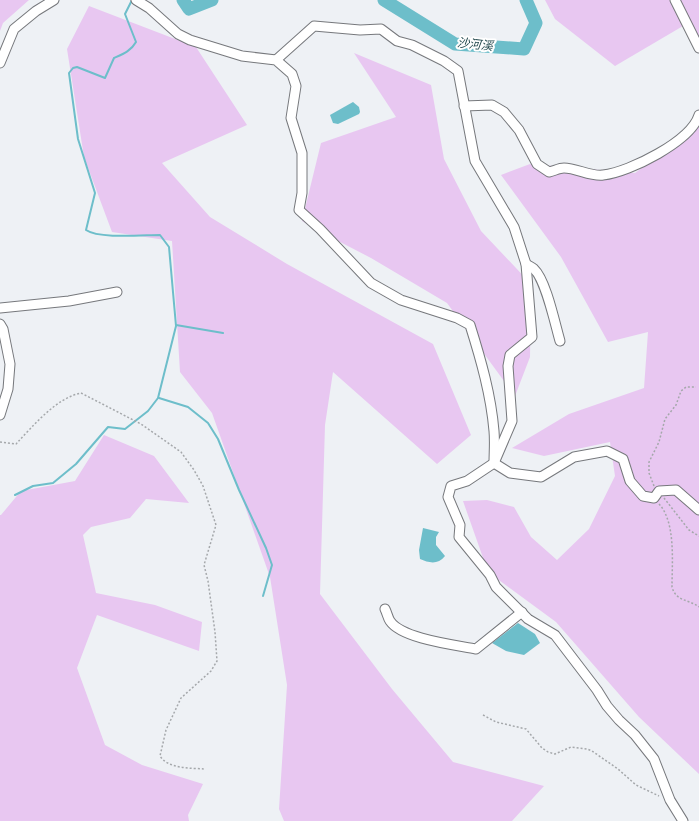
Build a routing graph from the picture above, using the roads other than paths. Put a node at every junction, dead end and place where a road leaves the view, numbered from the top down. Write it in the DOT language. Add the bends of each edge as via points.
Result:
graph roads {
  1 [pos="54,0"];
  2 [pos="136,0"];
  3 [pos="675,0"];
  4 [pos="699,48"];
  5 [pos="276,60"];
  6 [pos="0,63"];
  7 [pos="464,106"];
  8 [pos="699,115"];
  9 [pos="526,264"];
  10 [pos="117,292"];
  11 [pos="0,308"];
  12 [pos="0,324"];
  13 [pos="560,341"];
  14 [pos="0,415"];
  15 [pos="494,463"];
  16 [pos="699,510"];
  17 [pos="385,609"];
  18 [pos="522,612"];
  19 [pos="683,821"];
  1 -- 6 [label="street" via="14,29"];
  2 -- 5 [label="street" via="178,34 190,40 242,56"];
  3 -- 4 [label="street"];
  5 -- 7 [label="street" via="314,26 381,29 397,41 412,45 444,61 458,72"];
  5 -- 15 [label="street" via="292,74 296,86 290,118 302,153 302,193 299,210 320,228 370,283 401,300 457,318 470,325 482,363 491,411"];
  7 -- 8 [label="street" via="492,105 504,112 519,130 537,164 549,172 563,168 602,175 620,171 654,156 679,140"];
  7 -- 9 [label="street" via="475,161 514,227"];
  9 -- 13 [label="street" via="534,268 544,287"];
  9 -- 15 [label="street" via="532,337 510,355 508,366 512,421"];
  10 -- 11 [label="street" via="69,301"];
  12 -- 14 [label="street" via="10,364 8,389"];
  15 -- 16 [label="street" via="510,473 541,477 574,457 607,451 623,459 630,481 643,496 676,490"];
  15 -- 18 [label="street" via="467,481 451,486 448,497 460,525 458,537 490,575 496,587"];
  17 -- 18 [label="street" via="391,622 403,631 436,642 476,648"];
  18 -- 19 [label="street" via="528,619 555,635 597,690 606,706 635,735 654,759 670,800"];
}
